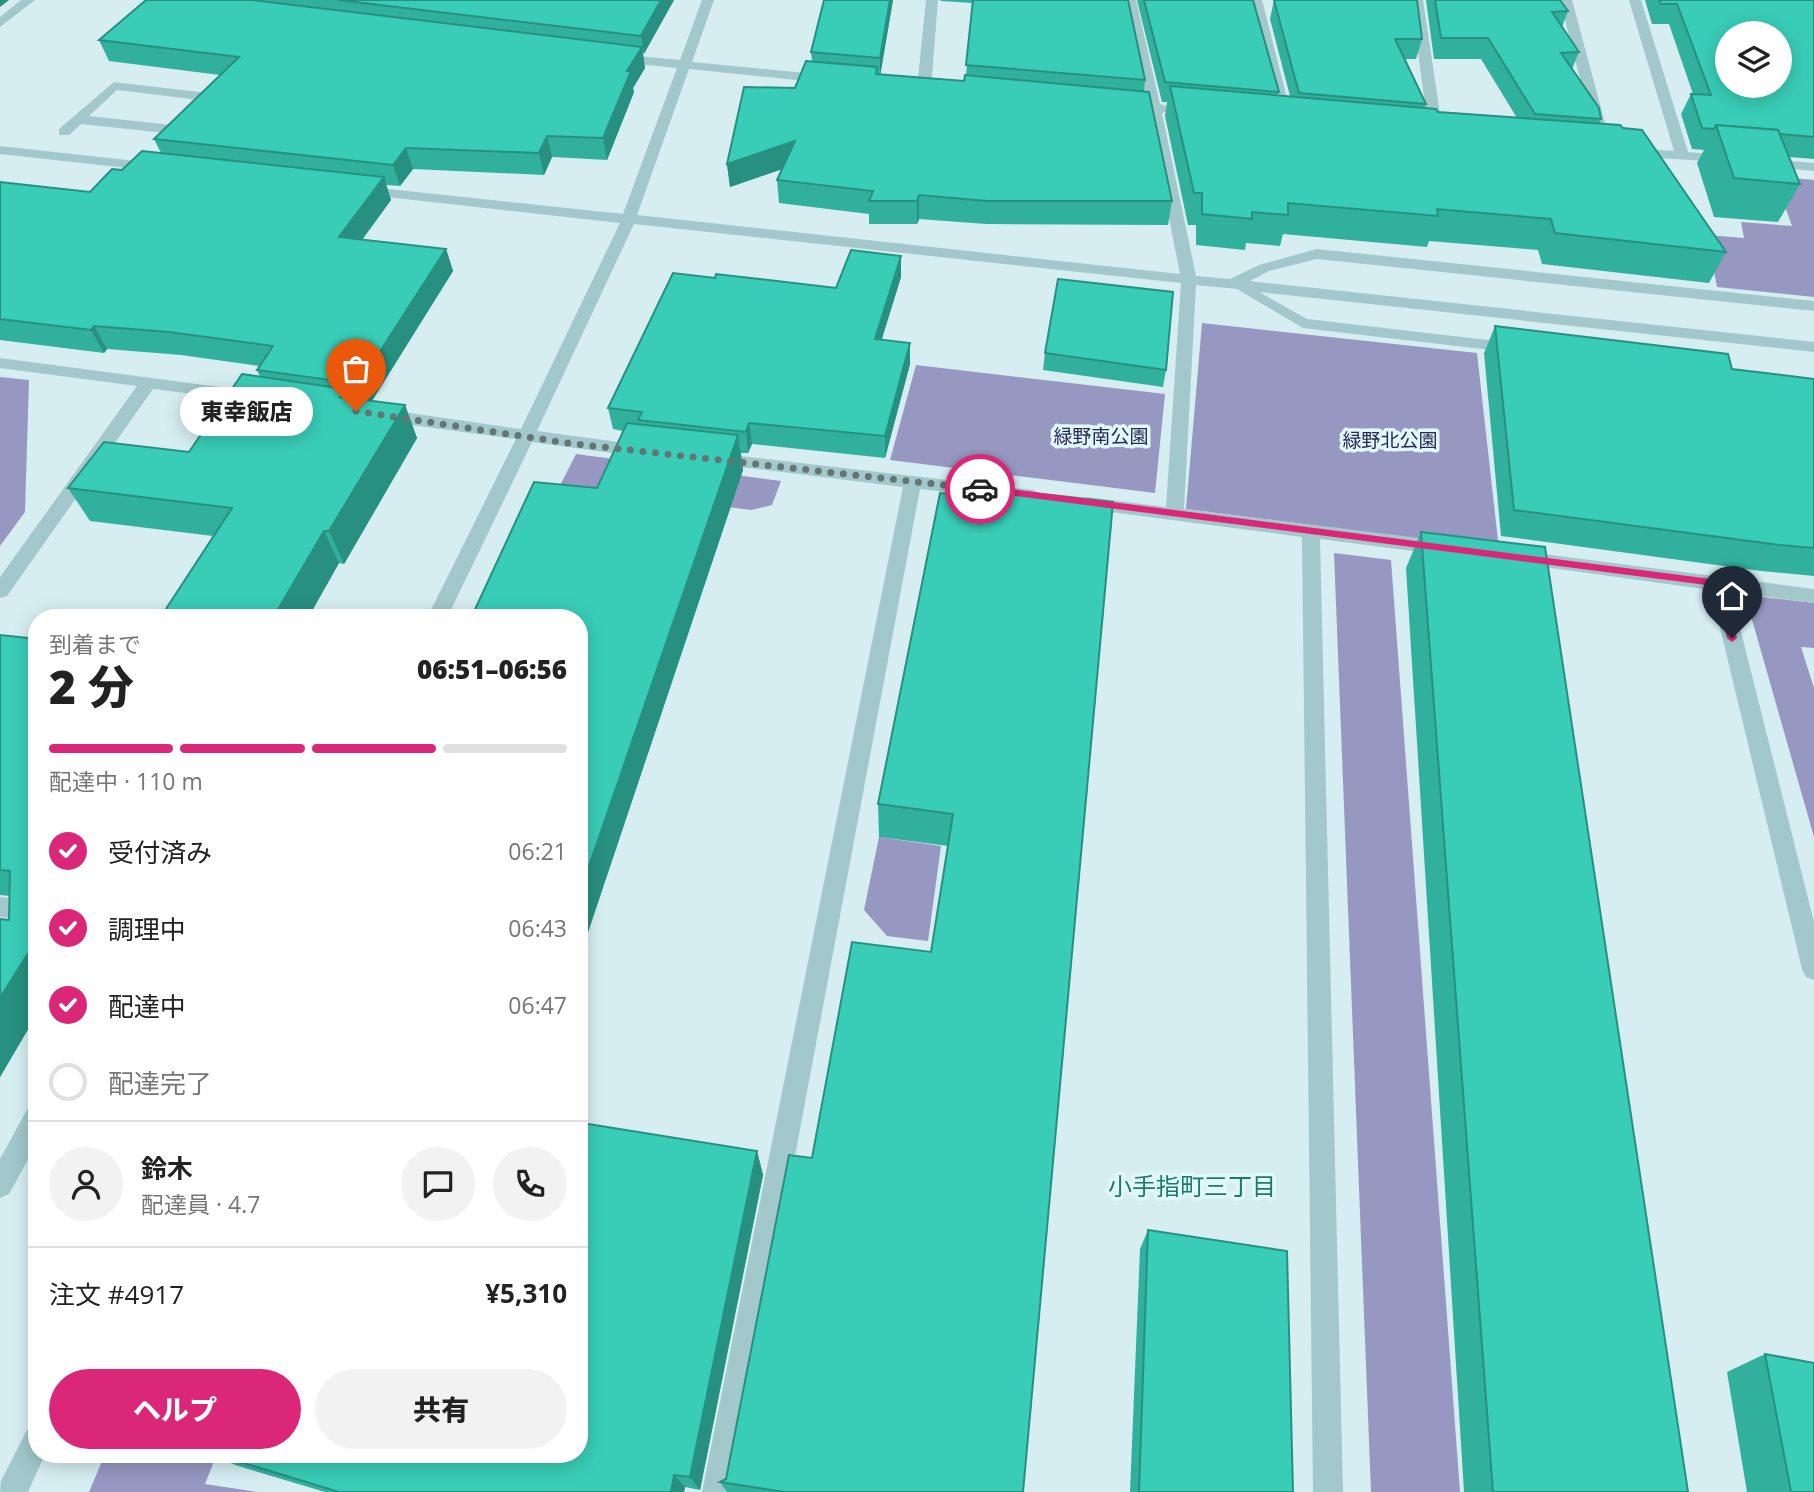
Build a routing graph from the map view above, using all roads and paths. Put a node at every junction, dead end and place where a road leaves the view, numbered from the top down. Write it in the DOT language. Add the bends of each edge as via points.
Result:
graph roads {
  1 [pos="29,0"];
  2 [pos="708,0"];
  3 [pos="932,0"];
  4 [pos="1130,0"];
  5 [pos="1256,0"];
  6 [pos="1417,0"];
  7 [pos="1566,0"];
  8 [pos="1635,0"];
  9 [pos="0,23"];
  10 [pos="603,56"];
  11 [pos="685,66"];
  12 [pos="843,81"];
  13 [pos="924,88"];
  14 [pos="1113,104"];
  15 [pos="1154,107"];
  16 [pos="1179,110"];
  17 [pos="77,119"];
  18 [pos="1286,121"];
  19 [pos="64,132"];
  20 [pos="1436,134"];
  21 [pos="1601,138"];
  22 [pos="0,150"];
  23 [pos="1618,151"];
  24 [pos="1682,156"];
  25 [pos="1814,167"];
  26 [pos="166,169"];
  27 [pos="346,188"];
  28 [pos="630,218"];
  29 [pos="1189,279"];
  30 [pos="1233,284"];
  31 [pos="1814,306"];
  32 [pos="1814,347"];
  33 [pos="1538,350"];
  34 [pos="0,363"];
  35 [pos="149,382"];
  36 [pos="270,399"];
  37 [pos="364,413"];
  38 [pos="526,436"];
  39 [pos="664,453"];
  40 [pos="692,456"];
  41 [pos="913,480"];
  42 [pos="1175,514"];
  43 [pos="1311,531"];
  44 [pos="1460,551"];
  45 [pos="1501,556"];
  46 [pos="1719,583"];
  47 [pos="0,590"];
  48 [pos="1814,596"];
  49 [pos="441,609"];
  50 [pos="0,907"];
  51 [pos="28,910"];
  52 [pos="1814,969"];
  53 [pos="28,1134"];
  54 [pos="0,1185"];
  55 [pos="28,1459"];
  56 [pos="12,1492"];
  57 [pos="717,1492"];
  58 [pos="1328,1492"];
  1 -- 9 [label="street"];
  2 -- 11 [label="street"];
  3 -- 13 [label="street"];
  4 -- 15 [label="street"];
  5 -- 18 [label="street"];
  6 -- 20 [label="street"];
  7 -- 21 [label="street"];
  8 -- 24 [label="street"];
  10 -- 11 [label="street"];
  11 -- 12 [label="street"];
  11 -- 28 [label="street"];
  14 -- 15 [label="street"];
  15 -- 16 [label="street"];
  15 -- 29 [label="street"];
  17 -- 17 [label="street" via="114,86 216,98 184,131"];
  17 -- 19 [label="street"];
  22 -- 26 [label="street"];
  23 -- 24 [label="street"];
  24 -- 25 [label="street"];
  27 -- 28 [label="street"];
  28 -- 29 [label="street"];
  28 -- 38 [label="street"];
  29 -- 30 [label="street"];
  29 -- 42 [label="street"];
  30 -- 31 [label="street" via="1264,268 1317,254"];
  30 -- 32 [label="street"];
  30 -- 33 [label="street" via="1303,323"];
  34 -- 35 [label="street"];
  35 -- 36 [label="street"];
  35 -- 47 [label="street"];
  37 -- 38 [label="street"];
  38 -- 39 [label="street"];
  38 -- 49 [label="street"];
  40 -- 41 [label="street"];
  41 -- 42 [label="street"];
  41 -- 57 [label="street"];
  42 -- 43 [label="street"];
  43 -- 44 [label="street"];
  43 -- 58 [label="street"];
  45 -- 46 [label="street"];
  46 -- 48 [label="street"];
  46 -- 52 [label="street"];
  50 -- 51 [label="street"];
  53 -- 54 [label="street"];
  55 -- 56 [label="street"];
}
